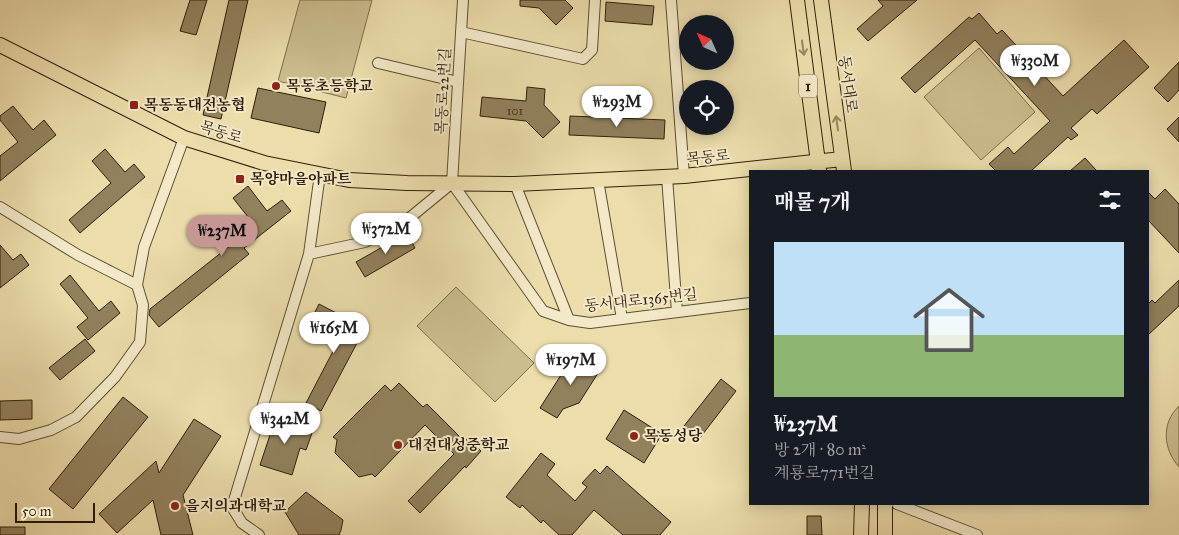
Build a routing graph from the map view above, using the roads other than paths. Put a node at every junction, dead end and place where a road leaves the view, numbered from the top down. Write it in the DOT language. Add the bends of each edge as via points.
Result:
graph roads {
  1 [pos="463,0"];
  2 [pos="594,0"];
  3 [pos="671,0"];
  4 [pos="797,0"];
  5 [pos="821,0"];
  6 [pos="461,32"];
  7 [pos="0,45"];
  8 [pos="378,63"];
  9 [pos="458,82"];
  10 [pos="184,138"];
  11 [pos="843,165"];
  12 [pos="819,167"];
  13 [pos="774,170"];
  14 [pos="749,172"];
  15 [pos="320,174"];
  16 [pos="684,176"];
  17 [pos="667,177"];
  18 [pos="598,180"];
  19 [pos="452,183"];
  20 [pos="515,184"];
  21 [pos="0,207"];
  22 [pos="309,254"];
  23 [pos="137,285"];
  24 [pos="749,303"];
  25 [pos="677,312"];
  26 [pos="622,319"];
  27 [pos="569,320"];
  28 [pos="0,437"];
  29 [pos="862,505"];
  30 [pos="885,505"];
  31 [pos="899,505"];
  32 [pos="259,535"];
  33 [pos="860,535"];
  34 [pos="885,535"];
  35 [pos="977,535"];
  1 -- 6 [label="street, 목동로22번길"];
  2 -- 6 [label="street" via="592,50 583,59"];
  3 -- 16 [label="street"];
  4 -- 12 [label="main road, 1, one-way"];
  11 -- 5 [label="main road, 동서대로 / 1, one-way"];
  6 -- 9 [label="street, 목동로22번길"];
  7 -- 10 [label="main road, 목동로"];
  8 -- 9 [label="street"];
  9 -- 19 [label="street, 목동로22번길"];
  10 -- 15 [label="main road, 목동로" via="264,163"];
  10 -- 23 [label="street" via="144,247"];
  11 -- 12 [label="main road, 목동로"];
  12 -- 13 [label="main road, 목동로"];
  14 -- 16 [label="main road, 목동로"];
  15 -- 19 [label="main road, 목동로" via="349,180"];
  15 -- 22 [label="street"];
  16 -- 17 [label="main road, 목동로"];
  17 -- 18 [label="main road, 목동로"];
  17 -- 25 [label="street, 목동로"];
  18 -- 20 [label="main road, 목동로"];
  18 -- 26 [label="street"];
  19 -- 20 [label="main road, 목동로"];
  19 -- 22 [label="street" via="407,220 366,242"];
  19 -- 27 [label="street, 동서대로1365번길" via="543,311"];
  20 -- 27 [label="street"];
  21 -- 23 [label="street" via="78,255"];
  22 -- 32 [label="street" via="232,507 242,522"];
  23 -- 28 [label="street" via="143,305 140,342 115,377 76,417 51,430 19,440"];
  24 -- 25 [label="street, 동서대로1365번길"];
  25 -- 26 [label="street, 동서대로1365번길"];
  26 -- 27 [label="street, 동서대로1365번길" via="590,323"];
  29 -- 33 [label="main road"];
  30 -- 34 [label="main road"];
  31 -- 35 [label="street"];
}
